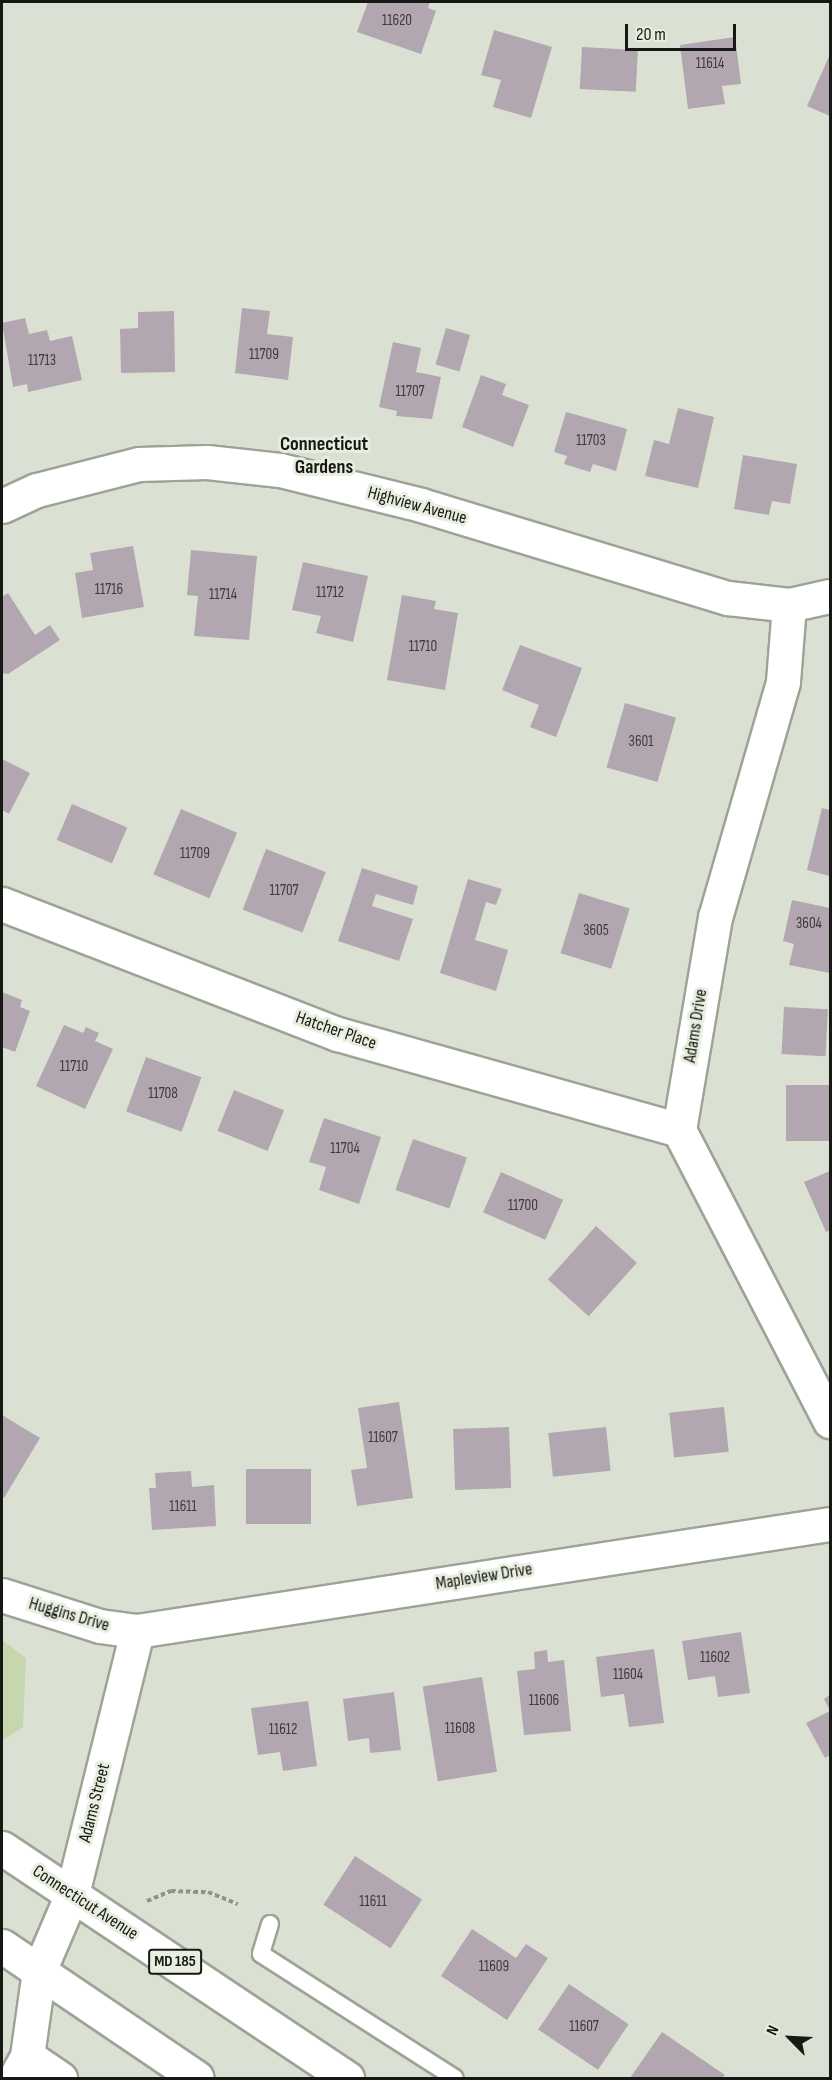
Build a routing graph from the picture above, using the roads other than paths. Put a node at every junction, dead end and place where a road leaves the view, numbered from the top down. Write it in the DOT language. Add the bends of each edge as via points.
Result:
graph roads {
  1 [pos="2,506"];
  2 [pos="831,596"];
  3 [pos="789,605"];
  4 [pos="2,904"];
  5 [pos="679,1130"];
  6 [pos="831,1421"];
  7 [pos="831,1524"];
  8 [pos="2,1594"];
  9 [pos="137,1631"];
  10 [pos="2,1848"];
  11 [pos="72,1894"];
  12 [pos="270,1924"];
  13 [pos="2,1946"];
  14 [pos="39,1971"];
  15 [pos="21,2067"];
  16 [pos="60,2079"];
  17 [pos="197,2079"];
  18 [pos="347,2079"];
  19 [pos="455,2079"];
  1 -- 3 [label="street, Highview Avenue" via="37,490 139,464 207,462 280,470 421,505 728,598"];
  2 -- 3 [label="street, Highview Avenue"];
  3 -- 5 [label="street, Adams Drive" via="783,682 714,917"];
  4 -- 5 [label="street, Hatcher Place" via="338,1034"];
  5 -- 6 [label="street"];
  7 -- 9 [label="street, Mapleview Drive"];
  8 -- 9 [label="street, Huggins Drive" via="100,1626"];
  9 -- 11 [label="street, Adams Street"];
  10 -- 11 [label="street, Connecticut Avenue / MD 185"];
  11 -- 14 [label="street, Adams Street"];
  11 -- 18 [label="street, Connecticut Avenue / MD 185"];
  12 -- 19 [label="lane" via="261,1954"];
  13 -- 14 [label="street"];
  14 -- 15 [label="street"];
  14 -- 17 [label="street"];
  15 -- 16 [label="street"];
}
